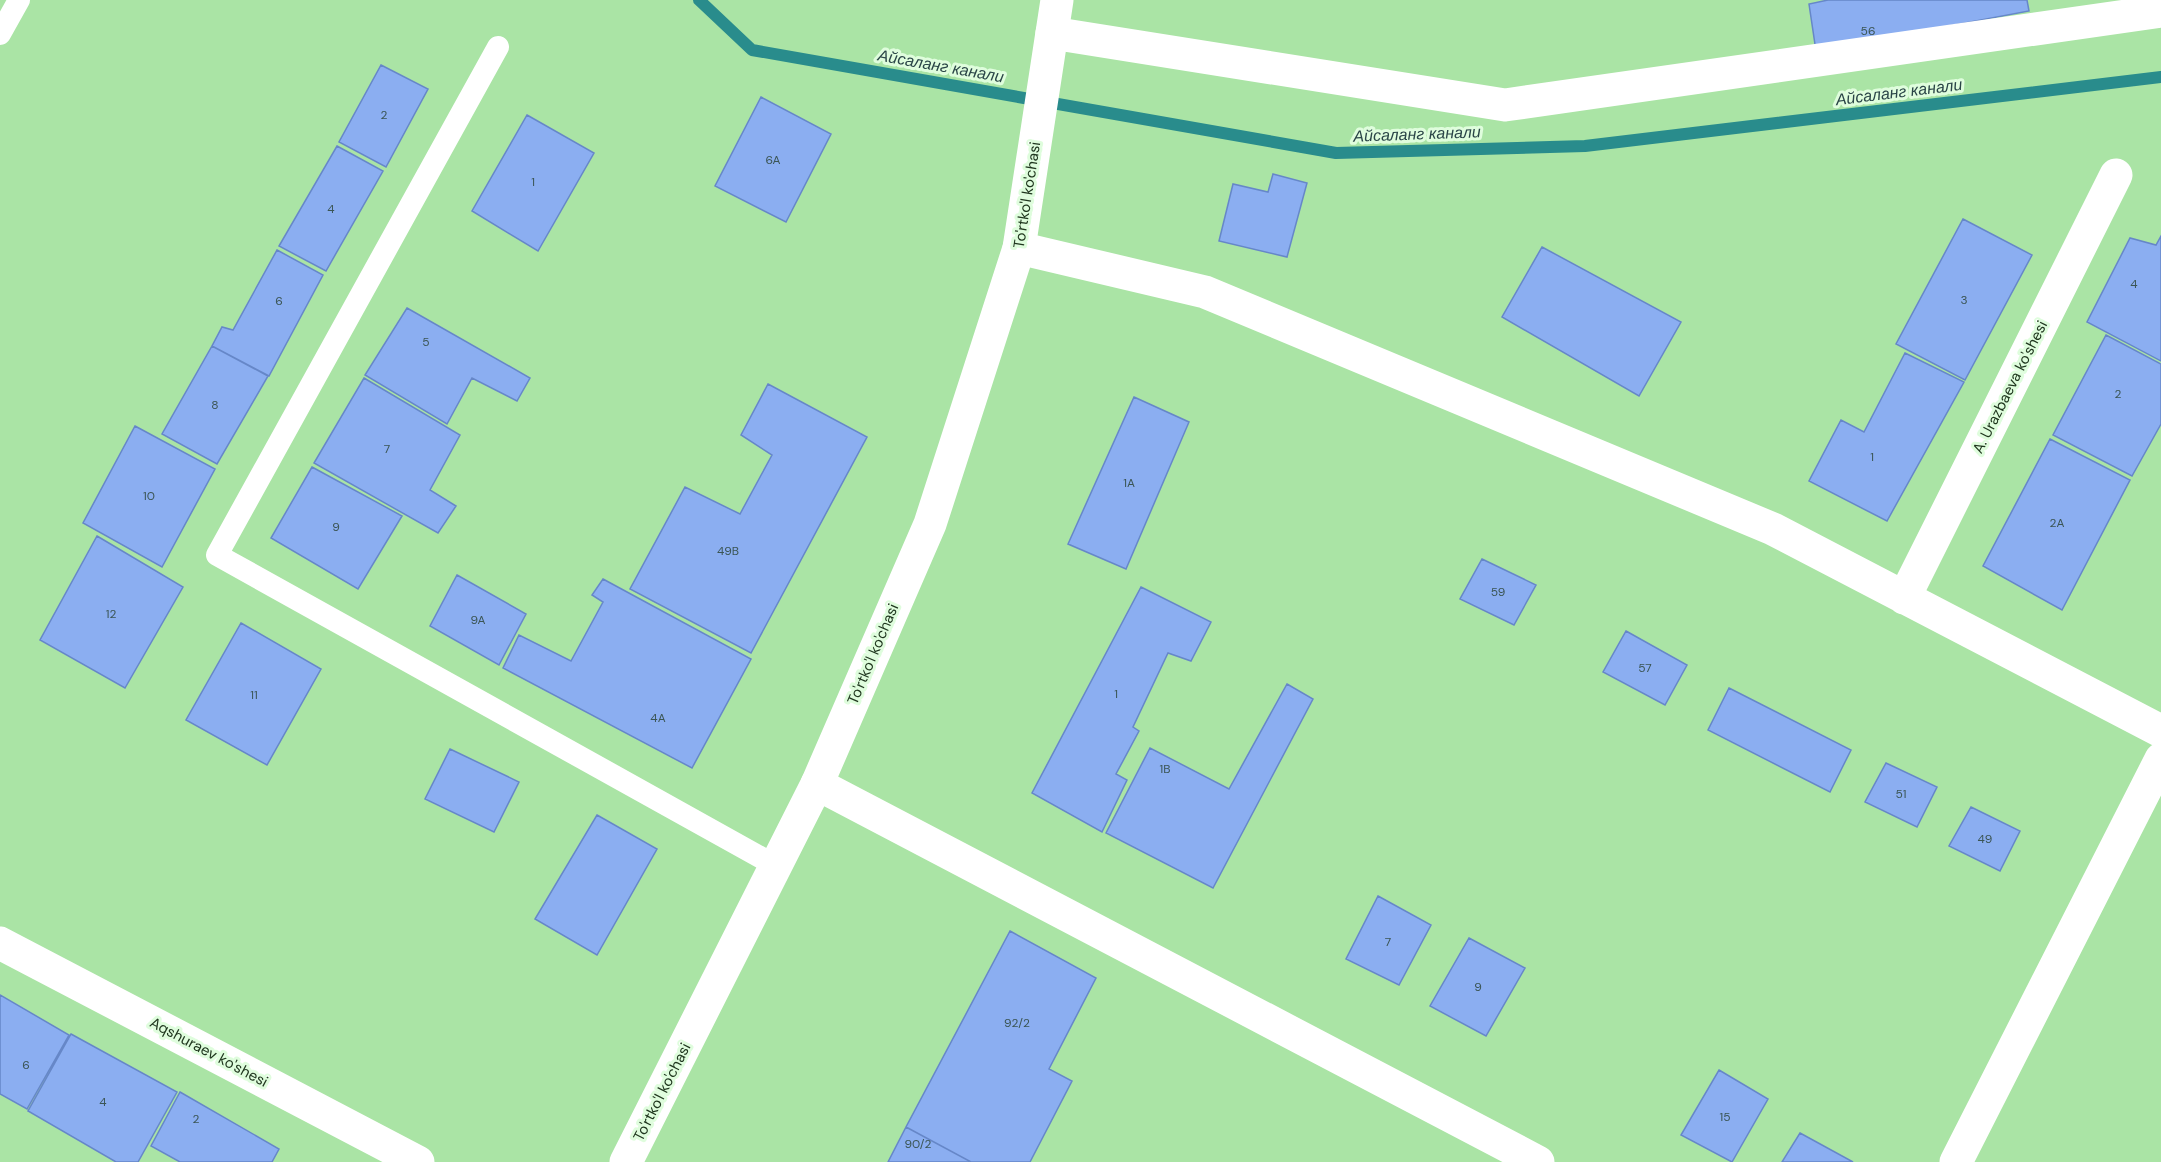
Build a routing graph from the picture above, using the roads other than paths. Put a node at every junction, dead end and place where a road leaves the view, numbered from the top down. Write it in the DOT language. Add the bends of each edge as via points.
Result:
graph roads {
  1 [pos="19,0"];
  2 [pos="1057,0"];
  3 [pos="2161,11"];
  4 [pos="1052,33"];
  5 [pos="0,34"];
  6 [pos="498,47"];
  7 [pos="2116,175"];
  8 [pos="1019,248"];
  9 [pos="1904,598"];
  10 [pos="2161,731"];
  11 [pos="2161,759"];
  12 [pos="817,784"];
  13 [pos="778,867"];
  14 [pos="0,943"];
  15 [pos="418,1162"];
  16 [pos="626,1162"];
  17 [pos="1538,1162"];
  18 [pos="1956,1162"];
  1 -- 5 [label="lane"];
  2 -- 4 [label="street, To'rtko'l ko'chasi"];
  3 -- 4 [label="street" via="1505,105"];
  4 -- 8 [label="street, To'rtko'l ko'chasi"];
  6 -- 13 [label="lane" via="217,555"];
  7 -- 9 [label="street, A. Urazbaeva ko'shesi"];
  8 -- 9 [label="street" via="1205,292 1773,529"];
  8 -- 12 [label="street, To'rtko'l ko'chasi" via="930,524"];
  9 -- 10 [label="street"];
  11 -- 18 [label="street"];
  12 -- 13 [label="street, To'rtko'l ko'chasi"];
  12 -- 17 [label="street"];
  13 -- 16 [label="street, To'rtko'l ko'chasi"];
  14 -- 15 [label="street, Aqshuraev ko'shesi"];
}
